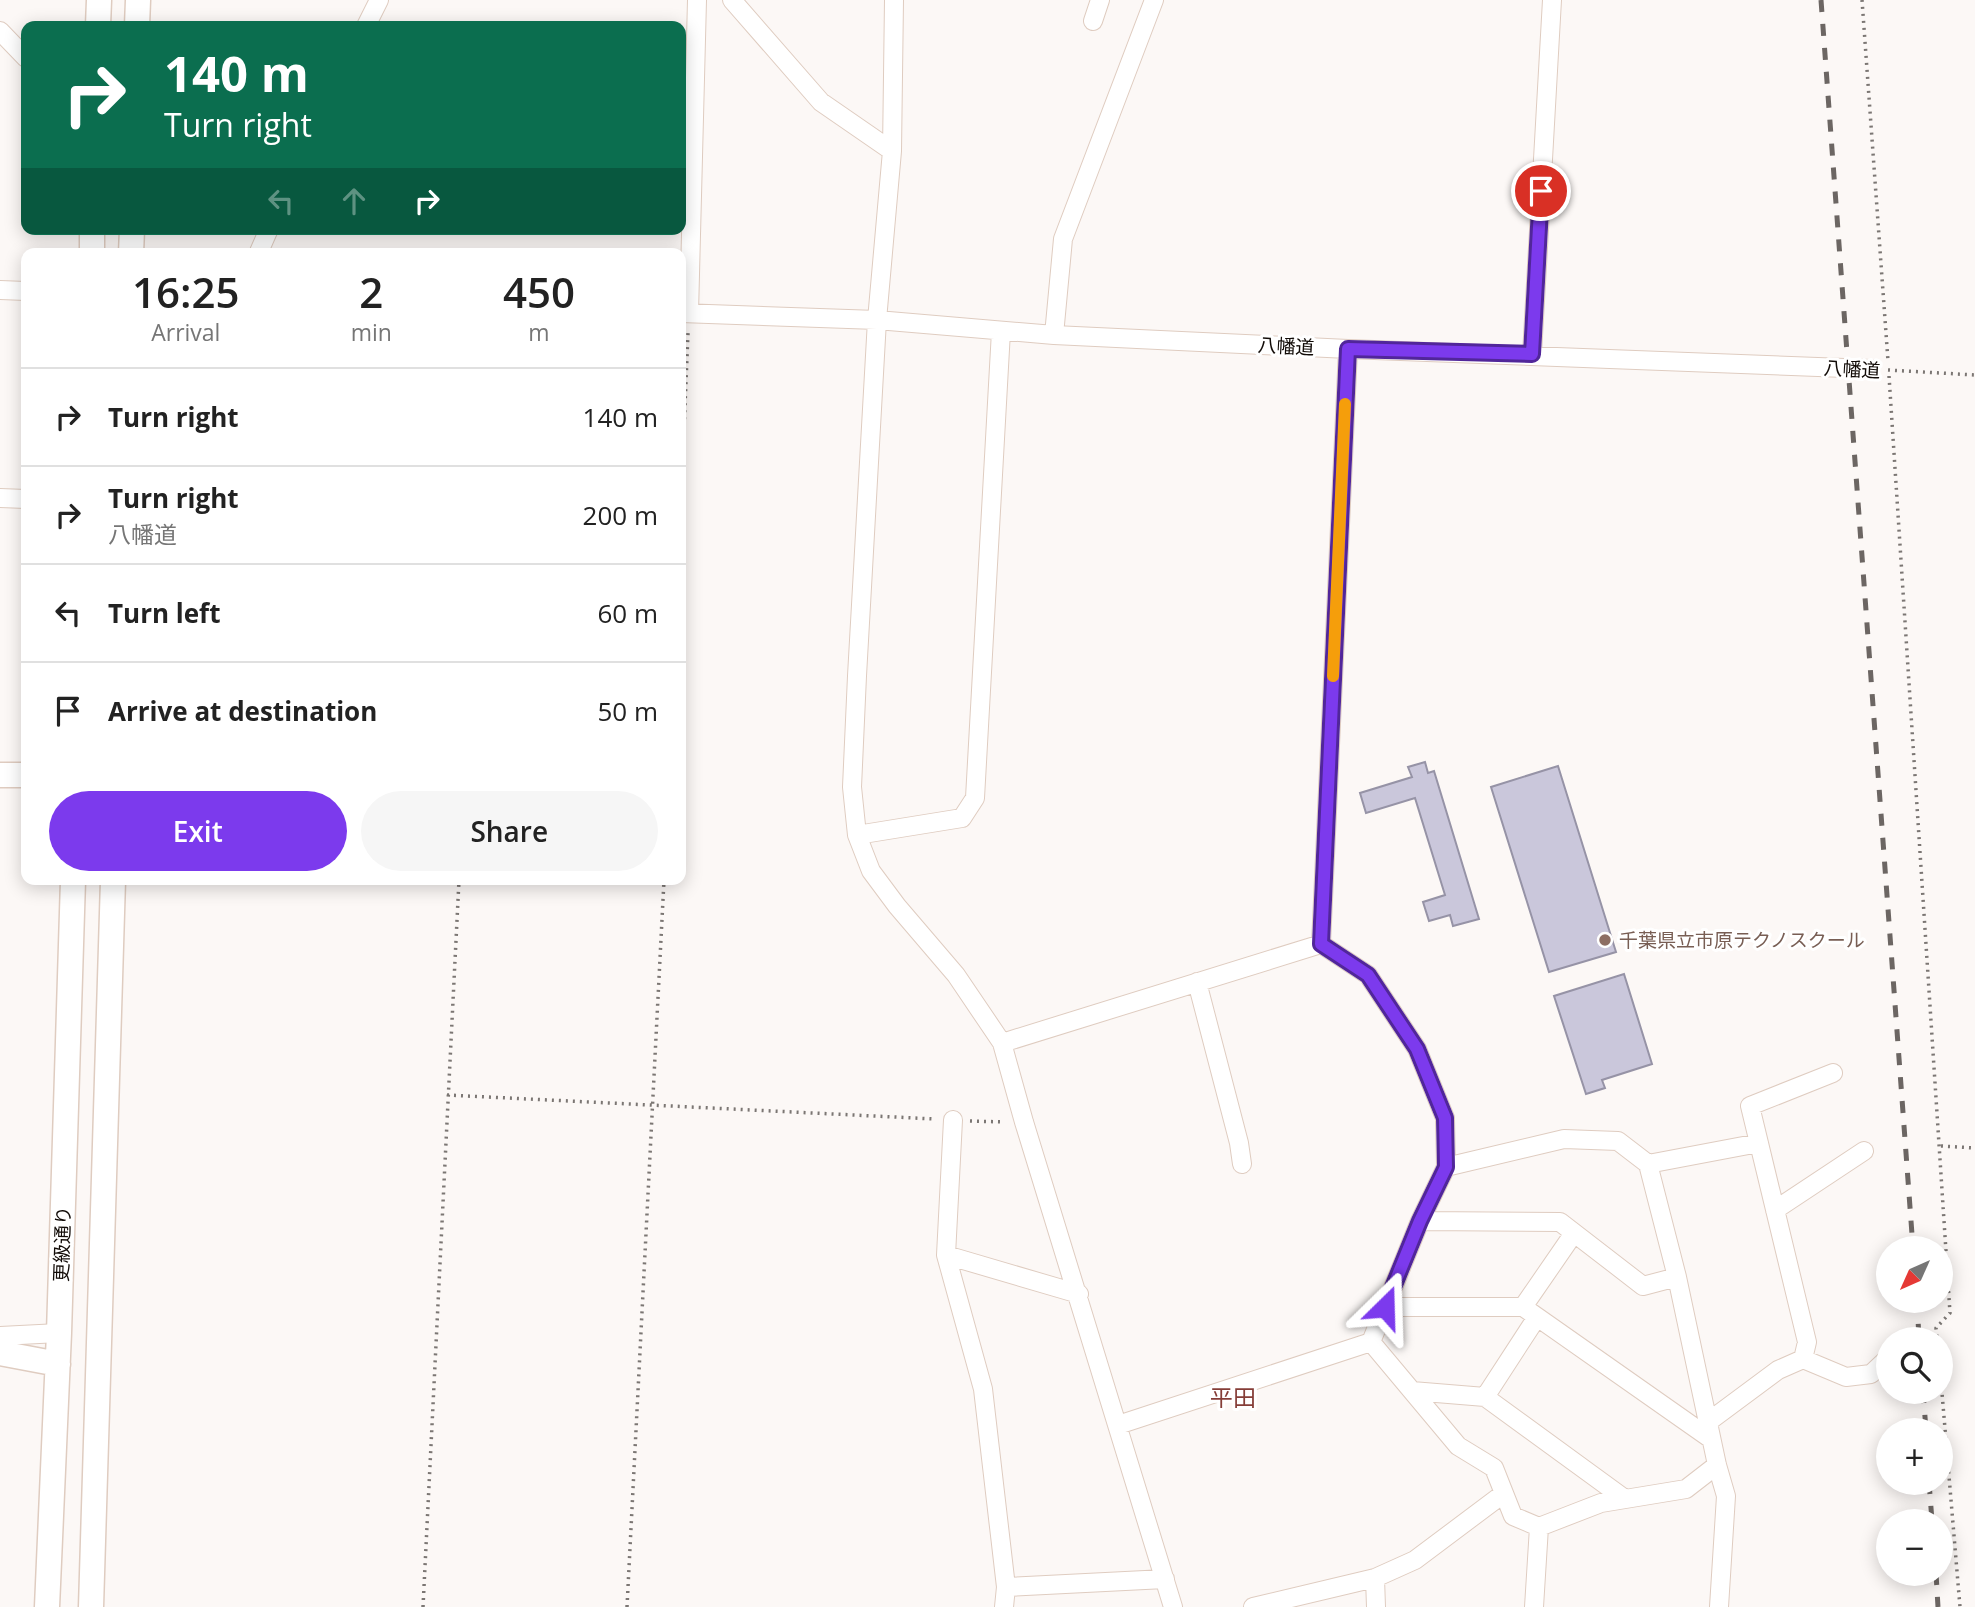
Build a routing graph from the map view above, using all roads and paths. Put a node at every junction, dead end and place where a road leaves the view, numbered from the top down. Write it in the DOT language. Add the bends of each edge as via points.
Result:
graph roads {
  1 [pos="99,0"];
  2 [pos="138,0"];
  3 [pos="379,0"];
  4 [pos="697,0"];
  5 [pos="732,0"];
  6 [pos="894,0"];
  7 [pos="1100,0"];
  8 [pos="1154,0"];
  9 [pos="1552,0"];
  10 [pos="1862,0"];
  11 [pos="98,21"];
  12 [pos="137,21"];
  13 [pos="368,21"];
  14 [pos="1093,21"];
  15 [pos="0,31"];
  16 [pos="21,53"];
  17 [pos="892,150"];
  18 [pos="686,287"];
  19 [pos="0,290"];
  20 [pos="21,291"];
  21 [pos="686,313"];
  22 [pos="877,320"];
  23 [pos="1001,331"];
  24 [pos="1054,335"];
  25 [pos="1348,349"];
  26 [pos="1532,354"];
  27 [pos="1880,369"];
  28 [pos="1975,375"];
  29 [pos="0,498"];
  30 [pos="21,499"];
  31 [pos="0,775"];
  32 [pos="21,775"];
  33 [pos="857,835"];
  34 [pos="73,885"];
  35 [pos="113,885"];
  36 [pos="459,885"];
  37 [pos="664,885"];
  38 [pos="1321,944"];
  39 [pos="1197,982"];
  40 [pos="1002,1043"];
  41 [pos="1833,1073"];
  42 [pos="447,1095"];
  43 [pos="654,1105"];
  44 [pos="954,1120"];
  45 [pos="1024,1122"];
  46 [pos="1759,1143"];
  47 [pos="1941,1146"];
  48 [pos="1975,1148"];
  49 [pos="1864,1151"];
  50 [pos="1242,1164"];
  51 [pos="1648,1164"];
  52 [pos="1446,1167"];
  53 [pos="1775,1210"];
  54 [pos="1420,1221"];
  55 [pos="1574,1233"];
  56 [pos="946,1255"];
  57 [pos="1676,1277"];
  58 [pos="1079,1294"];
  59 [pos="1385,1307"];
  60 [pos="1530,1312"];
  61 [pos="1937,1327"];
  62 [pos="59,1333"];
  63 [pos="0,1335"];
  64 [pos="1371,1342"];
  65 [pos="0,1353"];
  66 [pos="1803,1359"];
  67 [pos="58,1364"];
  68 [pos="1876,1370"];
  69 [pos="1412,1391"];
  70 [pos="1485,1397"];
  71 [pos="1943,1404"];
  72 [pos="1118,1425"];
  73 [pos="1709,1430"];
  74 [pos="1717,1465"];
  75 [pos="1503,1494"];
  76 [pos="1625,1499"];
  77 [pos="1539,1527"];
  78 [pos="1375,1578"];
  79 [pos="1165,1579"];
  80 [pos="1006,1587"];
  81 [pos="47,1607"];
  82 [pos="91,1607"];
  83 [pos="423,1607"];
  84 [pos="626,1607"];
  85 [pos="1004,1607"];
  86 [pos="1173,1607"];
  87 [pos="1253,1607"];
  88 [pos="1376,1607"];
  89 [pos="1534,1607"];
  90 [pos="1719,1607"];
  91 [pos="1960,1607"];
  1 -- 11 [label="street"];
  2 -- 12 [label="street"];
  3 -- 13 [label="street"];
  4 -- 18 [label="street"];
  5 -- 17 [label="street" via="821,102"];
  6 -- 17 [label="street"];
  7 -- 14 [label="street"];
  8 -- 24 [label="street" via="1063,239"];
  9 -- 26 [label="street"];
  10 -- 27 [label="path"];
  15 -- 16 [label="street"];
  17 -- 22 [label="street"];
  19 -- 20 [label="street"];
  21 -- 22 [label="street, 八幡道"];
  22 -- 23 [label="street, 八幡道"];
  22 -- 33 [label="street" via="853,759"];
  23 -- 24 [label="street, 八幡道"];
  23 -- 33 [label="street" via="975,798 962,818"];
  24 -- 25 [label="street, 八幡道"];
  25 -- 26 [label="street, 八幡道"];
  25 -- 38 [label="street"];
  26 -- 27 [label="street, 八幡道"];
  27 -- 28 [label="path, 八幡道"];
  27 -- 47 [label="path"];
  29 -- 30 [label="street"];
  31 -- 32 [label="street"];
  33 -- 40 [label="street" via="871,871 956,975"];
  34 -- 62 [label="street, 更級通り"];
  35 -- 82 [label="street, 更級通り"];
  36 -- 42 [label="path"];
  37 -- 43 [label="path"];
  38 -- 39 [label="street"];
  38 -- 52 [label="street" via="1368,975 1417,1049 1445,1118"];
  39 -- 40 [label="street"];
  39 -- 50 [label="street"];
  40 -- 45 [label="street"];
  41 -- 46 [label="street" via="1750,1106"];
  42 -- 43 [label="path"];
  42 -- 83 [label="path"];
  43 -- 44 [label="path"];
  43 -- 84 [label="path"];
  44 -- 45 [label="path"];
  44 -- 56 [label="street"];
  45 -- 58 [label="street"];
  46 -- 51 [label="street"];
  46 -- 53 [label="street"];
  47 -- 48 [label="path"];
  47 -- 61 [label="path" via="1950,1314"];
  49 -- 53 [label="street"];
  51 -- 52 [label="street" via="1618,1141 1564,1139"];
  51 -- 57 [label="street"];
  52 -- 54 [label="street"];
  53 -- 66 [label="street" via="1807,1342"];
  54 -- 55 [label="street" via="1560,1222"];
  54 -- 59 [label="street"];
  55 -- 57 [label="street" via="1643,1286"];
  55 -- 60 [label="street"];
  56 -- 58 [label="street"];
  56 -- 80 [label="street" via="983,1389"];
  57 -- 73 [label="street"];
  58 -- 72 [label="street"];
  59 -- 60 [label="street"];
  59 -- 64 [label="street"];
  60 -- 70 [label="street"];
  60 -- 73 [label="street"];
  62 -- 63 [label="street"];
  62 -- 67 [label="street, 更級通り"];
  64 -- 69 [label="street"];
  64 -- 72 [label="street"];
  65 -- 67 [label="street"];
  66 -- 68 [label="street" via="1846,1377"];
  66 -- 73 [label="street" via="1778,1370"];
  67 -- 81 [label="street, 更級通り"];
  69 -- 70 [label="street"];
  69 -- 75 [label="street" via="1458,1446 1494,1468"];
  70 -- 76 [label="street"];
  71 -- 91 [label="path"];
  72 -- 79 [label="street"];
  73 -- 74 [label="street"];
  74 -- 76 [label="street" via="1686,1489"];
  74 -- 90 [label="street" via="1726,1496"];
  75 -- 77 [label="street" via="1513,1516"];
  75 -- 78 [label="street" via="1415,1560"];
  76 -- 77 [label="street" via="1601,1503"];
  77 -- 89 [label="street"];
  78 -- 87 [label="street"];
  78 -- 88 [label="street"];
  79 -- 80 [label="street"];
  79 -- 86 [label="street"];
  80 -- 85 [label="street"];
}
